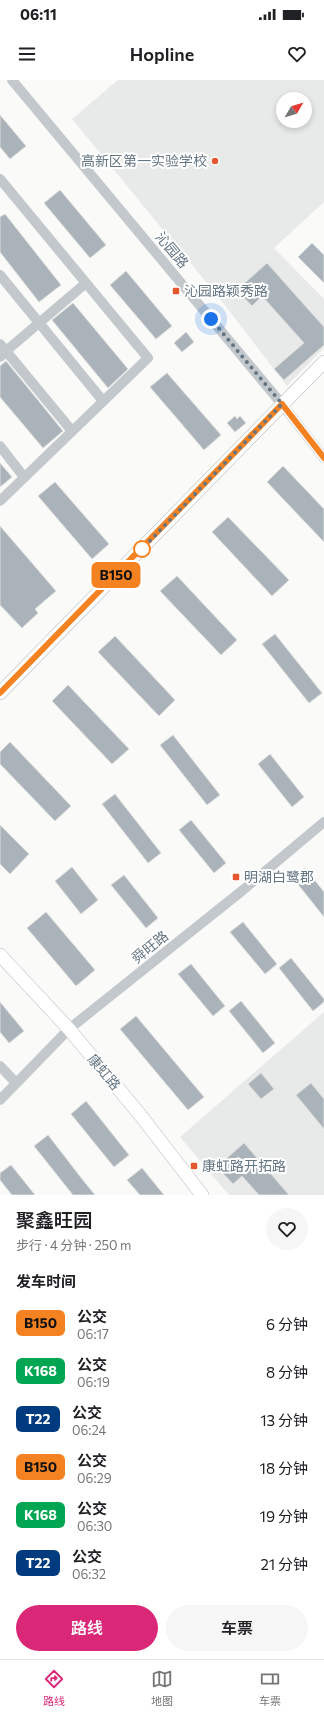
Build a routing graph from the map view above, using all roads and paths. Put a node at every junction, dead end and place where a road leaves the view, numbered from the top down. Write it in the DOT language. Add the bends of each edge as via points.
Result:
graph roads {
  1 [pos="12,80"];
  2 [pos="0,179"];
  3 [pos="0,275"];
  4 [pos="86,283"];
  5 [pos="39,323"];
  6 [pos="2,350"];
  7 [pos="324,362"];
  8 [pos="103,401"];
  9 [pos="282,404"];
  10 [pos="72,431"];
  11 [pos="0,446"];
  12 [pos="324,458"];
  13 [pos="24,477"];
  14 [pos="0,501"];
  15 [pos="0,693"];
  16 [pos="324,822"];
  17 [pos="0,955"];
  18 [pos="69,1030"];
  19 [pos="0,1066"];
  20 [pos="16,1083"];
  21 [pos="0,1100"];
  22 [pos="202,1195"];
  1 -- 9 [label="street, 沁园路"];
  2 -- 4 [label="street"];
  3 -- 5 [label="street"];
  4 -- 5 [label="street"];
  4 -- 8 [label="street" via="148,358"];
  5 -- 6 [label="street"];
  5 -- 8 [label="street"];
  6 -- 10 [label="street"];
  7 -- 9 [label="main road"];
  8 -- 10 [label="street"];
  9 -- 12 [label="street, 沁园路"];
  9 -- 15 [label="main road"];
  10 -- 13 [label="street"];
  11 -- 13 [label="street"];
  13 -- 14 [label="street"];
  16 -- 18 [label="street, 舜旺路"];
  17 -- 18 [label="main road, 康虹路"];
  18 -- 20 [label="street, 舜旺路"];
  18 -- 22 [label="main road, 康虹路" via="141,1116"];
  19 -- 20 [label="street"];
  20 -- 21 [label="street, 舜旺路"];
}
